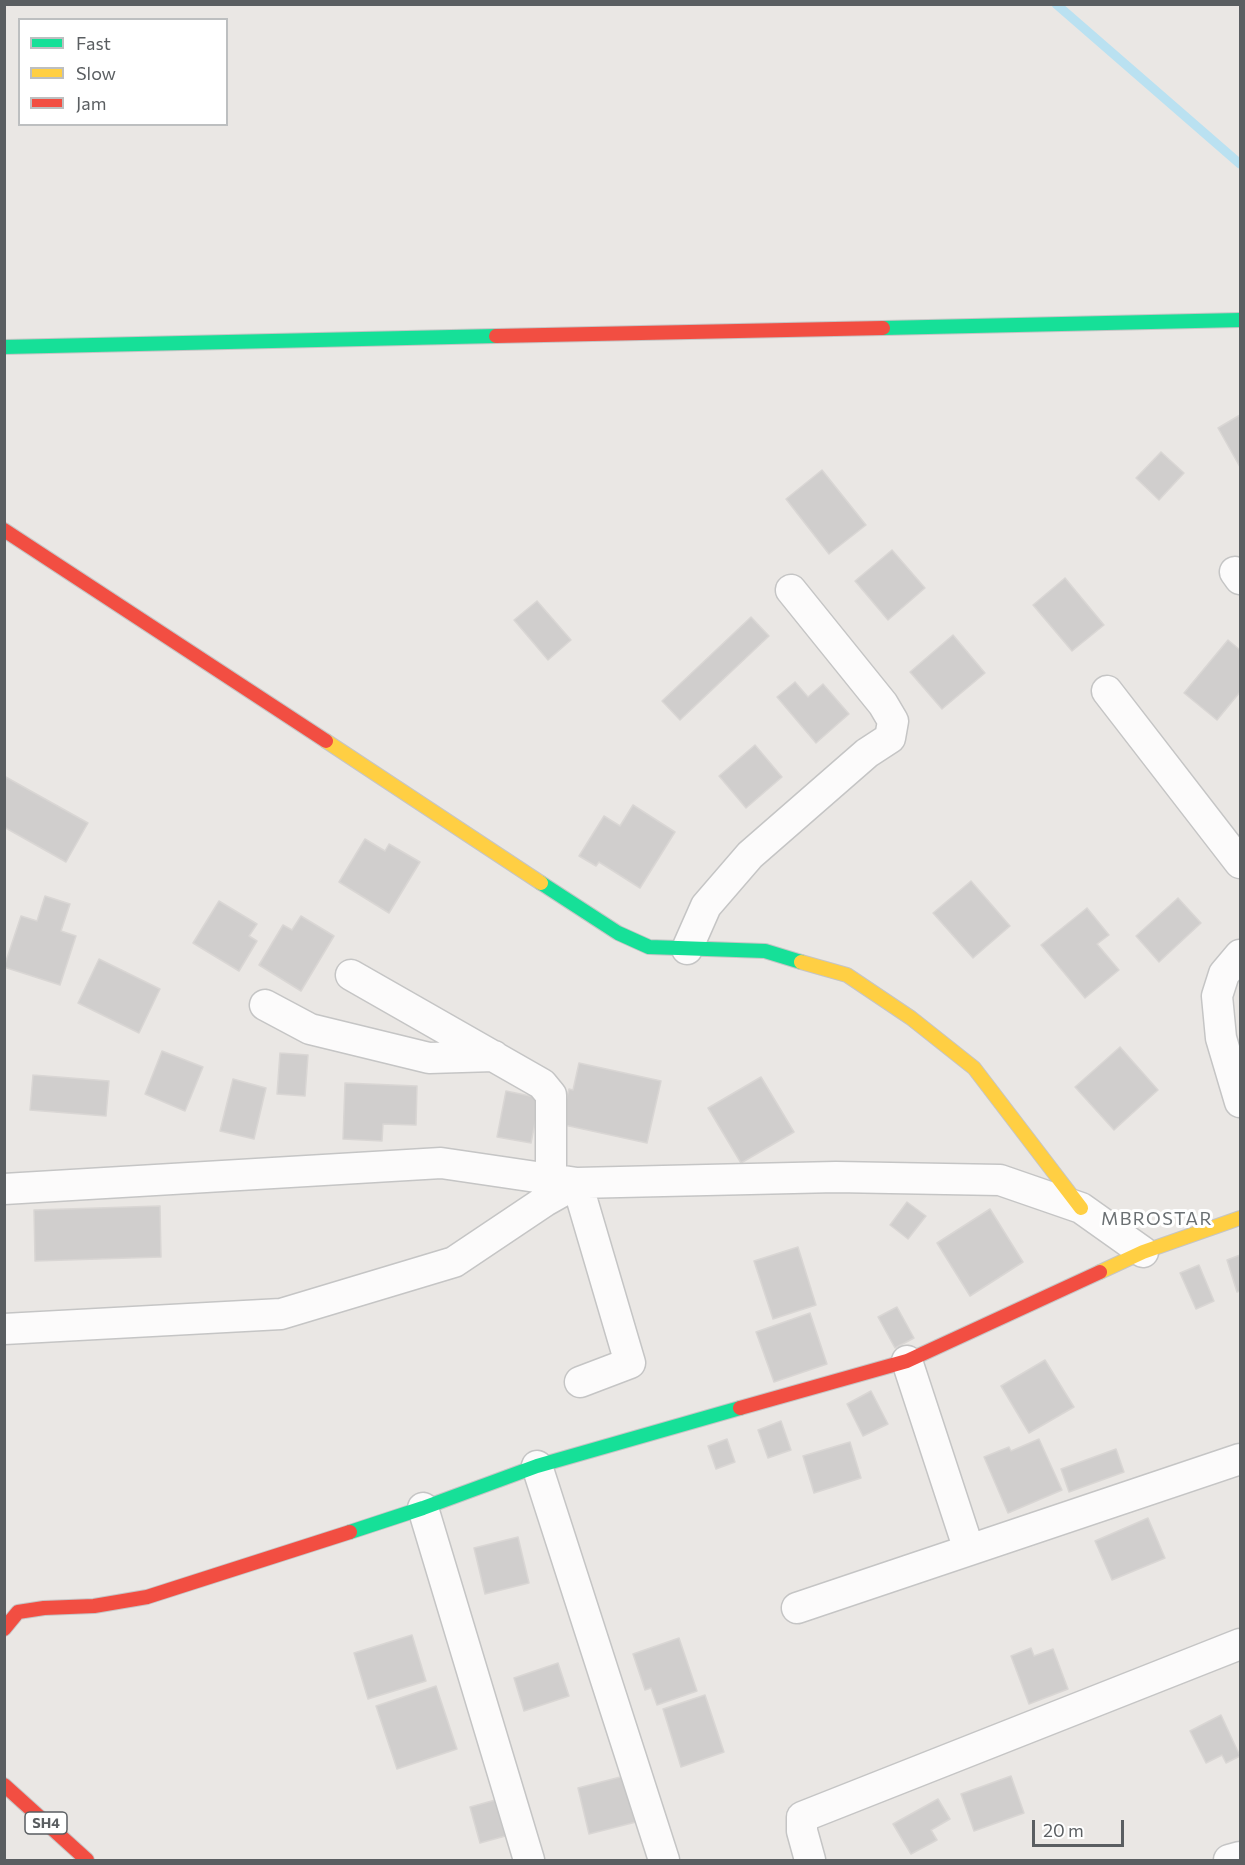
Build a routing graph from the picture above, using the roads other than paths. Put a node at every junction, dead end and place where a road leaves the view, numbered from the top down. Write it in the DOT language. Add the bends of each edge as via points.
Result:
graph roads {
  1 [pos="1240,320"];
  2 [pos="4,347"];
  3 [pos="4,530"];
  4 [pos="791,590"];
  5 [pos="1107,691"];
  6 [pos="1240,863"];
  7 [pos="687,949"];
  8 [pos="1240,955"];
  9 [pos="351,975"];
  10 [pos="266,1005"];
  11 [pos="494,1056"];
  12 [pos="1240,1102"];
  13 [pos="564,1181"];
  14 [pos="4,1189"];
  15 [pos="1081,1208"];
  16 [pos="1240,1218"];
  17 [pos="1143,1252"];
  18 [pos="4,1329"];
  19 [pos="907,1361"];
  20 [pos="580,1382"];
  21 [pos="1240,1459"];
  22 [pos="537,1466"];
  23 [pos="423,1508"];
  24 [pos="969,1550"];
  25 [pos="796,1608"];
  26 [pos="9,1614"];
  27 [pos="1240,1644"];
  28 [pos="4,1785"];
  29 [pos="1240,1857"];
  30 [pos="87,1860"];
  31 [pos="529,1860"];
  32 [pos="664,1860"];
  33 [pos="810,1860"];
  34 [pos="1229,1860"];
  1 -- 2 [label="street"];
  3 -- 7 [label="street" via="618,933 649,947"];
  4 -- 7 [label="street" via="883,704 893,721 890,738 867,753 750,855 706,906"];
  5 -- 6 [label="street"];
  7 -- 15 [label="street" via="765,951 847,975 911,1018 974,1068"];
  8 -- 12 [label="street" via="1224,974 1217,996 1221,1038"];
  9 -- 11 [label="street"];
  10 -- 11 [label="street" via="310,1029 429,1058"];
  11 -- 13 [label="street" via="536,1081 551,1095"];
  13 -- 14 [label="street" via="441,1163"];
  13 -- 15 [label="street" via="836,1177 1000,1180"];
  13 -- 18 [label="street" via="545,1201 454,1262 281,1314"];
  13 -- 20 [label="street" via="630,1363"];
  15 -- 17 [label="street"];
  16 -- 17 [label="street"];
  17 -- 19 [label="street"];
  19 -- 22 [label="street"];
  19 -- 24 [label="street"];
  21 -- 24 [label="street"];
  22 -- 23 [label="street"];
  22 -- 32 [label="street"];
  23 -- 26 [label="street" via="147,1598"];
  23 -- 31 [label="street"];
  24 -- 25 [label="street"];
  27 -- 33 [label="street" via="802,1817"];
  28 -- 30 [label="street, SH4"];
  29 -- 34 [label="street"];
}
